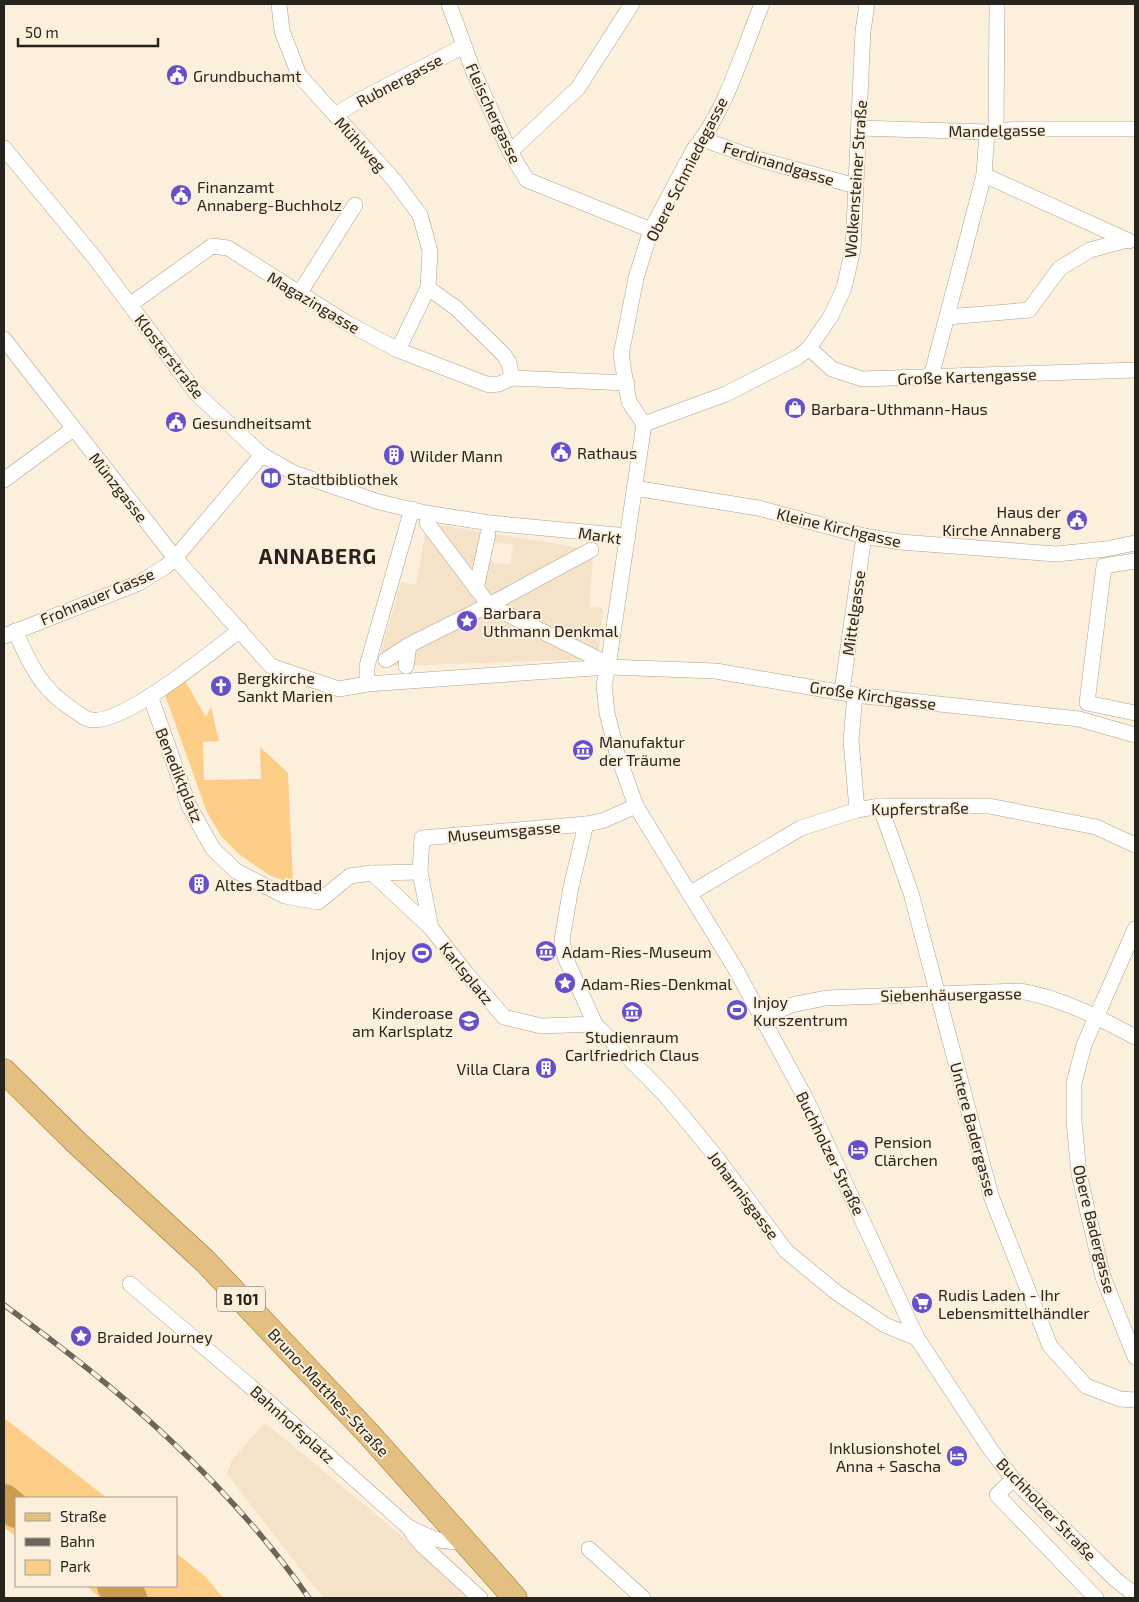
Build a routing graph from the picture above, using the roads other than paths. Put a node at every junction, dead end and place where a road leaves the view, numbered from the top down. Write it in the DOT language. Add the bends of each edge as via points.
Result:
graph roads {
  1 [pos="279,4"];
  2 [pos="449,4"];
  3 [pos="632,4"];
  4 [pos="762,4"];
  5 [pos="866,4"];
  6 [pos="997,4"];
  7 [pos="464,46"];
  8 [pos="335,116"];
  9 [pos="859,128"];
  10 [pos="1135,129"];
  11 [pos="992,131"];
  12 [pos="702,139"];
  13 [pos="4,148"];
  14 [pos="510,152"];
  15 [pos="984,175"];
  16 [pos="856,186"];
  17 [pos="355,205"];
  18 [pos="651,230"];
  19 [pos="1131,241"];
  20 [pos="428,288"];
  21 [pos="299,294"];
  22 [pos="130,304"];
  23 [pos="948,317"];
  24 [pos="4,339"];
  25 [pos="809,348"];
  26 [pos="398,350"];
  27 [pos="1135,370"];
  28 [pos="931,377"];
  29 [pos="512,378"];
  30 [pos="627,383"];
  31 [pos="644,424"];
  32 [pos="73,429"];
  33 [pos="262,455"];
  34 [pos="4,480"];
  35 [pos="634,488"];
  36 [pos="412,510"];
  37 [pos="427,523"];
  38 [pos="488,534"];
  39 [pos="628,536"];
  40 [pos="864,536"];
  41 [pos="1135,543"];
  42 [pos="591,550"];
  43 [pos="175,558"];
  44 [pos="1135,561"];
  45 [pos="476,588"];
  46 [pos="489,605"];
  47 [pos="240,630"];
  48 [pos="9,633"];
  49 [pos="409,645"];
  50 [pos="386,660"];
  51 [pos="603,663"];
  52 [pos="406,666"];
  53 [pos="367,684"];
  54 [pos="848,693"];
  55 [pos="151,698"];
  56 [pos="1135,713"];
  57 [pos="1135,736"];
  58 [pos="636,806"];
  59 [pos="880,806"];
  60 [pos="857,810"];
  61 [pos="586,824"];
  62 [pos="422,838"];
  63 [pos="1135,845"];
  64 [pos="420,872"];
  65 [pos="372,873"];
  66 [pos="689,894"];
  67 [pos="431,928"];
  68 [pos="1135,929"];
  69 [pos="937,993"];
  70 [pos="1096,1016"];
  71 [pos="761,1019"];
  72 [pos="595,1024"];
  73 [pos="1135,1037"];
  74 [pos="4,1070"];
  75 [pos="130,1284"];
  76 [pos="917,1338"];
  77 [pos="1135,1357"];
  78 [pos="1135,1400"];
  79 [pos="1013,1478"];
  80 [pos="406,1526"];
  81 [pos="465,1541"];
  82 [pos="589,1549"];
  83 [pos="1135,1595"];
  84 [pos="480,1598"];
  85 [pos="515,1598"];
  86 [pos="643,1598"];
  87 [pos="1096,1598"];
  1 -- 8 [label="street, Mühlweg" via="282,31 299,74"];
  2 -- 7 [label="street, Fleischergasse"];
  3 -- 14 [label="street" via="578,88"];
  4 -- 12 [label="street, Obere Schmiedegasse"];
  5 -- 9 [label="street, Wolkensteiner Straße"];
  6 -- 11 [label="street"];
  7 -- 8 [label="street, Rubnergasse"];
  7 -- 14 [label="street, Fleischergasse"];
  8 -- 20 [label="street, Mühlweg" via="394,180 420,214 430,251"];
  9 -- 11 [label="street, Mandelgasse"];
  9 -- 16 [label="street, Wolkensteiner Straße"];
  10 -- 11 [label="street, Mandelgasse"];
  11 -- 15 [label="street"];
  12 -- 16 [label="street, Ferdinandgasse" via="761,160"];
  12 -- 18 [label="street, Obere Schmiedegasse"];
  13 -- 22 [label="street, Klosterstraße"];
  14 -- 18 [label="street, Fleischergasse" via="527,180"];
  15 -- 19 [label="street"];
  15 -- 23 [label="street"];
  16 -- 25 [label="street, Wolkensteiner Straße" via="853,249 844,288 831,316"];
  17 -- 21 [label="street"];
  18 -- 30 [label="street, Obere Schmiedegasse" via="636,278 621,355"];
  19 -- 23 [label="street" via="1090,250 1060,268 1029,310"];
  20 -- 26 [label="street, Mühlweg"];
  20 -- 29 [label="street" via="456,308 504,355"];
  21 -- 22 [label="street, Magazingasse" via="228,248 212,246"];
  21 -- 26 [label="street, Magazingasse"];
  22 -- 33 [label="street, Klosterstraße" via="196,393"];
  23 -- 28 [label="street"];
  24 -- 32 [label="street, Münzgasse"];
  25 -- 28 [label="street, Große Kartengasse" via="832,369 862,379"];
  25 -- 31 [label="street, Wolkensteiner Straße" via="798,357 726,394"];
  26 -- 29 [label="street, Magazingasse" via="489,385"];
  27 -- 28 [label="street, Große Kartengasse"];
  29 -- 30 [label="street, Magazingasse"];
  30 -- 31 [label="street, Obere Schmiedegasse" via="629,402"];
  31 -- 35 [label="street"];
  32 -- 34 [label="street"];
  32 -- 43 [label="street, Münzgasse"];
  33 -- 36 [label="street, Klosterstraße" via="294,474"];
  33 -- 43 [label="street, Frohnauer Gasse"];
  35 -- 39 [label="street"];
  35 -- 40 [label="street, Kleine Kirchgasse" via="758,508"];
  36 -- 39 [label="street, Markt" via="490,523"];
  36 -- 53 [label="street" via="367,666"];
  37 -- 45 [label="street"];
  38 -- 45 [label="street"];
  39 -- 51 [label="street, Markt"];
  40 -- 41 [label="street, Kleine Kirchgasse" via="909,543 1056,554"];
  40 -- 54 [label="street, Mittelgasse"];
  42 -- 46 [label="street, Markt"];
  43 -- 47 [label="street, Münzgasse"];
  43 -- 48 [label="street, Frohnauer Gasse" via="138,582"];
  44 -- 56 [label="street" via="1104,566 1087,703"];
  45 -- 46 [label="street"];
  46 -- 49 [label="street, Markt"];
  46 -- 51 [label="street"];
  47 -- 53 [label="street, Münzgasse" via="271,666 339,689"];
  47 -- 55 [label="street"];
  48 -- 55 [label="street" via="43,684 88,720 100,720"];
  49 -- 50 [label="street, Markt"];
  49 -- 52 [label="street"];
  51 -- 53 [label="street"];
  51 -- 54 [label="street, Große Kirchgasse" via="716,671"];
  51 -- 58 [label="street, Buchholzer Straße" via="607,713"];
  54 -- 57 [label="street, Große Kirchgasse" via="1079,719"];
  54 -- 60 [label="street"];
  55 -- 65 [label="street, Benediktplatz" via="189,806 213,849 236,871 284,896 318,902 350,876"];
  58 -- 61 [label="street" via="602,821"];
  58 -- 66 [label="street, Buchholzer Straße"];
  59 -- 60 [label="street, Kupferstraße"];
  59 -- 63 [label="street, Kupferstraße" via="988,806 1096,827"];
  59 -- 69 [label="street, Untere Badergasse" via="911,893"];
  60 -- 66 [label="street, Kupferstraße" via="801,828"];
  61 -- 62 [label="street, Museumsgasse"];
  61 -- 72 [label="street, Johannisgasse" via="570,887 562,940 565,957"];
  62 -- 64 [label="street, Karlsplatz"];
  64 -- 65 [label="street"];
  64 -- 67 [label="street, Karlsplatz"];
  65 -- 67 [label="street, Karlsplatz"];
  66 -- 71 [label="street, Buchholzer Straße" via="735,968"];
  67 -- 72 [label="street, Karlsplatz" via="504,1017 541,1026"];
  68 -- 70 [label="street, Obere Badergasse"];
  69 -- 70 [label="street, Siebenhäusergasse" via="1020,992 1044,995"];
  69 -- 71 [label="street, Siebenhäusergasse" via="826,998 791,1005"];
  69 -- 78 [label="street, Untere Badergasse" via="991,1196 1050,1346 1086,1386 1120,1400"];
  70 -- 73 [label="street, Siebenhäusergasse"];
  70 -- 77 [label="street, Obere Badergasse" via="1074,1083 1079,1174 1104,1277"];
  71 -- 76 [label="street, Buchholzer Straße" via="806,1100"];
  72 -- 76 [label="street, Johannisgasse" via="665,1095 714,1154 786,1251 837,1293 885,1325"];
  74 -- 81 [label="main road, Bruno-Matthes-Straße / B 101" via="218,1274"];
  75 -- 80 [label="street, Bahnhofsplatz" via="264,1398"];
  76 -- 79 [label="street, Buchholzer Straße"];
  79 -- 83 [label="street, Buchholzer Straße"];
  79 -- 87 [label="street" via="997,1495"];
  80 -- 81 [label="street, Bahnhofsplatz" via="429,1538 449,1543"];
  80 -- 84 [label="street"];
  81 -- 85 [label="main road, Bruno-Matthes-Straße / B 101"];
  82 -- 86 [label="street"];
}
